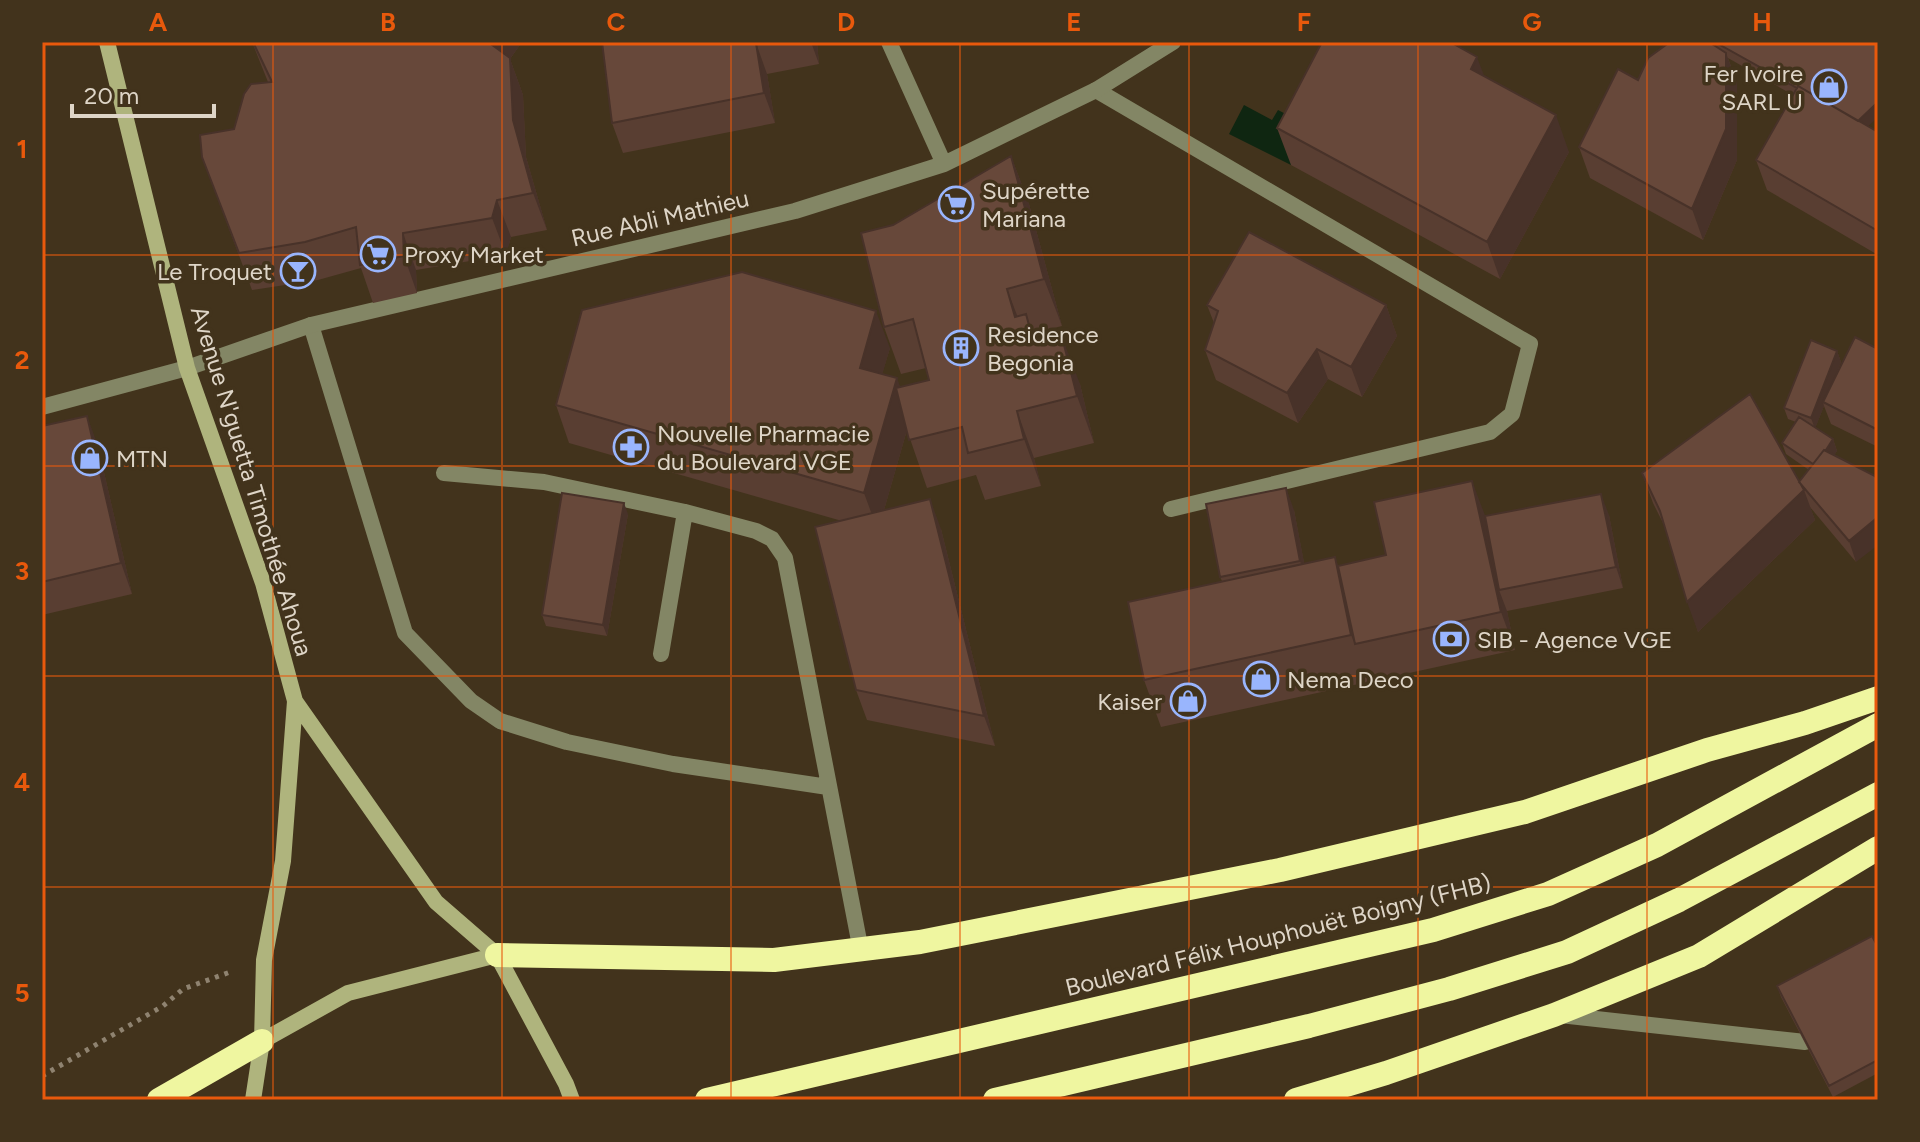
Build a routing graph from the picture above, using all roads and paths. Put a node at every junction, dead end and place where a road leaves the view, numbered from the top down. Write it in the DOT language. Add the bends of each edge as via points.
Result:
graph roads {
  1 [pos="107,42"];
  2 [pos="889,42"];
  3 [pos="1173,42"];
  4 [pos="1096,90"];
  5 [pos="944,164"];
  6 [pos="311,325"];
  7 [pos="187,368"];
  8 [pos="42,407"];
  9 [pos="444,473"];
  10 [pos="1171,509"];
  11 [pos="685,512"];
  12 [pos="661,654"];
  13 [pos="1878,698"];
  14 [pos="295,701"];
  15 [pos="1878,725"];
  16 [pos="828,787"];
  17 [pos="1878,794"];
  18 [pos="1878,848"];
  19 [pos="861,951"];
  20 [pos="497,955"];
  21 [pos="264,960"];
  22 [pos="1554,1015"];
  23 [pos="262,1041"];
  24 [pos="1805,1042"];
  25 [pos="42,1076"];
  26 [pos="159,1100"];
  27 [pos="253,1100"];
  28 [pos="572,1100"];
  29 [pos="707,1100"];
  30 [pos="995,1100"];
  31 [pos="1296,1100"];
  1 -- 7 [label="street, Avenue N'guetta Timothée Ahoua"];
  2 -- 5 [label="street"];
  3 -- 4 [label="street, Rue Abli Mathieu"];
  4 -- 5 [label="street, Rue Abli Mathieu"];
  4 -- 10 [label="street" via="1530,344 1512,414 1490,432"];
  5 -- 6 [label="street, Rue Abli Mathieu" via="795,211"];
  6 -- 7 [label="street, Rue Abli Mathieu"];
  6 -- 16 [label="street" via="405,633 471,701 500,721 567,742"];
  7 -- 8 [label="street, Rue Abli Mathieu"];
  7 -- 14 [label="street, Avenue N'guetta Timothée Ahoua" via="263,583"];
  9 -- 11 [label="street" via="544,482"];
  11 -- 12 [label="street"];
  11 -- 16 [label="street" via="756,531 772,539 785,558"];
  13 -- 19 [label="highway" via="1525,812 1280,870"];
  14 -- 20 [label="street, Avenue N'guetta Timothée Ahoua" via="436,902"];
  14 -- 21 [label="street, Avenue N'guetta Timothée Ahoua" via="283,861"];
  15 -- 29 [label="highway, Boulevard Félix Houphouët Boigny (FHB)" via="1657,845 1548,894 1433,930"];
  16 -- 19 [label="street"];
  17 -- 30 [label="highway" via="1679,900 1567,952 1309,1026"];
  18 -- 22 [label="highway" via="1699,956"];
  19 -- 20 [label="highway" via="774,960"];
  20 -- 23 [label="street" via="348,993"];
  20 -- 28 [label="street, Avenue N'guetta Timothée Ahoua"];
  21 -- 23 [label="street, Avenue N'guetta Timothée Ahoua"];
  21 -- 25 [label="path" via="183,989"];
  22 -- 24 [label="street"];
  22 -- 31 [label="highway"];
  23 -- 26 [label="highway"];
  23 -- 27 [label="street, Avenue N'guetta Timothée Ahoua"];
}
